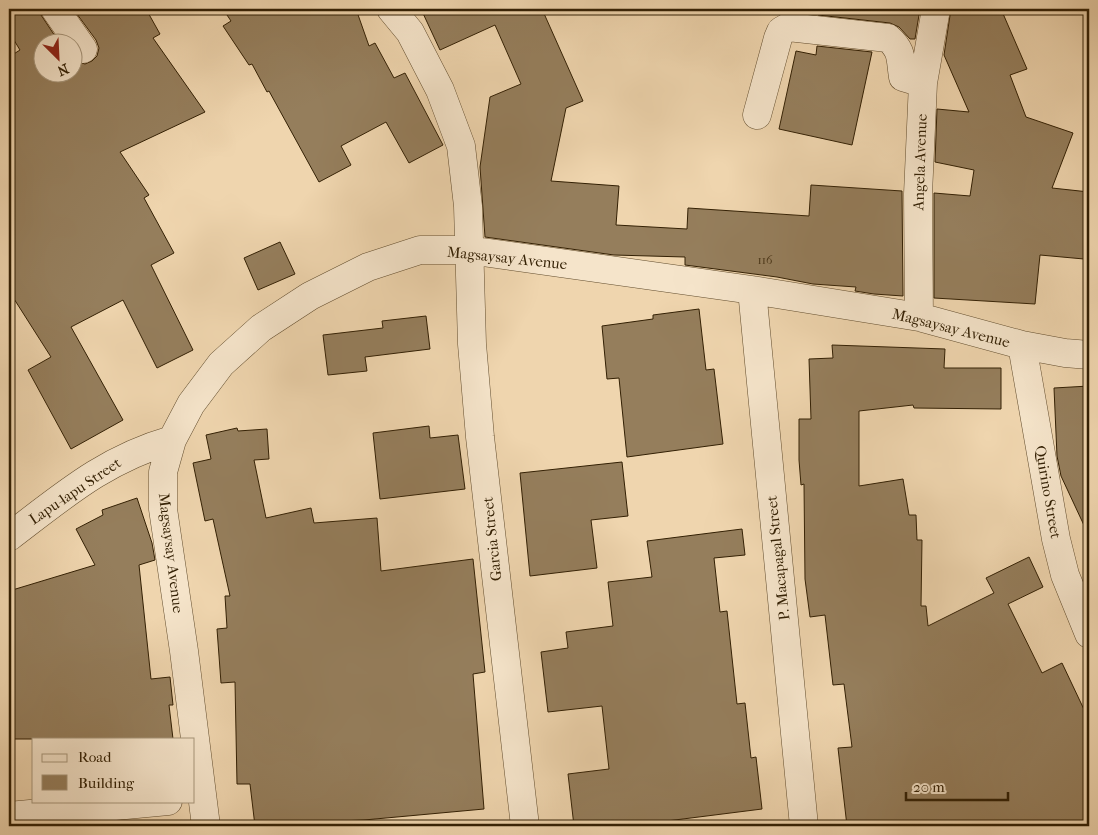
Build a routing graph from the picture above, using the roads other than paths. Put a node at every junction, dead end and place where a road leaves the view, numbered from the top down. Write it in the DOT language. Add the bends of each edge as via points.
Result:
graph roads {
  1 [pos="55,9"];
  2 [pos="391,9"];
  3 [pos="936,9"];
  4 [pos="83,49"];
  5 [pos="923,83"];
  6 [pos="757,115"];
  7 [pos="468,250"];
  8 [pos="752,290"];
  9 [pos="919,317"];
  10 [pos="1022,345"];
  11 [pos="1089,355"];
  12 [pos="172,440"];
  13 [pos="9,537"];
  14 [pos="1089,634"];
  15 [pos="191,738"];
  16 [pos="195,773"];
  17 [pos="198,798"];
  18 [pos="157,802"];
  19 [pos="9,816"];
  20 [pos="206,826"];
  21 [pos="526,826"];
  22 [pos="804,826"];
  1 -- 4 [label="street"];
  2 -- 7 [label="street, Garcia Street" via="410,32 440,90 461,146 468,206"];
  3 -- 5 [label="street, Angela Avenue"];
  5 -- 6 [label="street" via="903,77 897,46 888,38 788,27 778,38"];
  5 -- 9 [label="street, Angela Avenue" via="918,194"];
  7 -- 8 [label="street, Magsaysay Avenue"];
  7 -- 12 [label="street, Magsaysay Avenue" via="420,250 368,267 310,296 261,328 221,364 191,404"];
  7 -- 21 [label="street, Garcia Street" via="480,437"];
  8 -- 9 [label="street, Magsaysay Avenue"];
  8 -- 22 [label="street, P. Macapagal Street"];
  9 -- 10 [label="street, Magsaysay Avenue"];
  10 -- 11 [label="street, Magsaysay Avenue"];
  10 -- 14 [label="street, Quirino Street" via="1056,539 1065,575"];
  12 -- 13 [label="street, Lapu-lapu Street" via="142,449 111,464"];
  12 -- 15 [label="street, Magsaysay Avenue" via="163,472 163,509"];
  16 -- 17 [label="street, Magsaysay Avenue"];
  17 -- 20 [label="street, Magsaysay Avenue"];
  18 -- 19 [label="street"];
}
